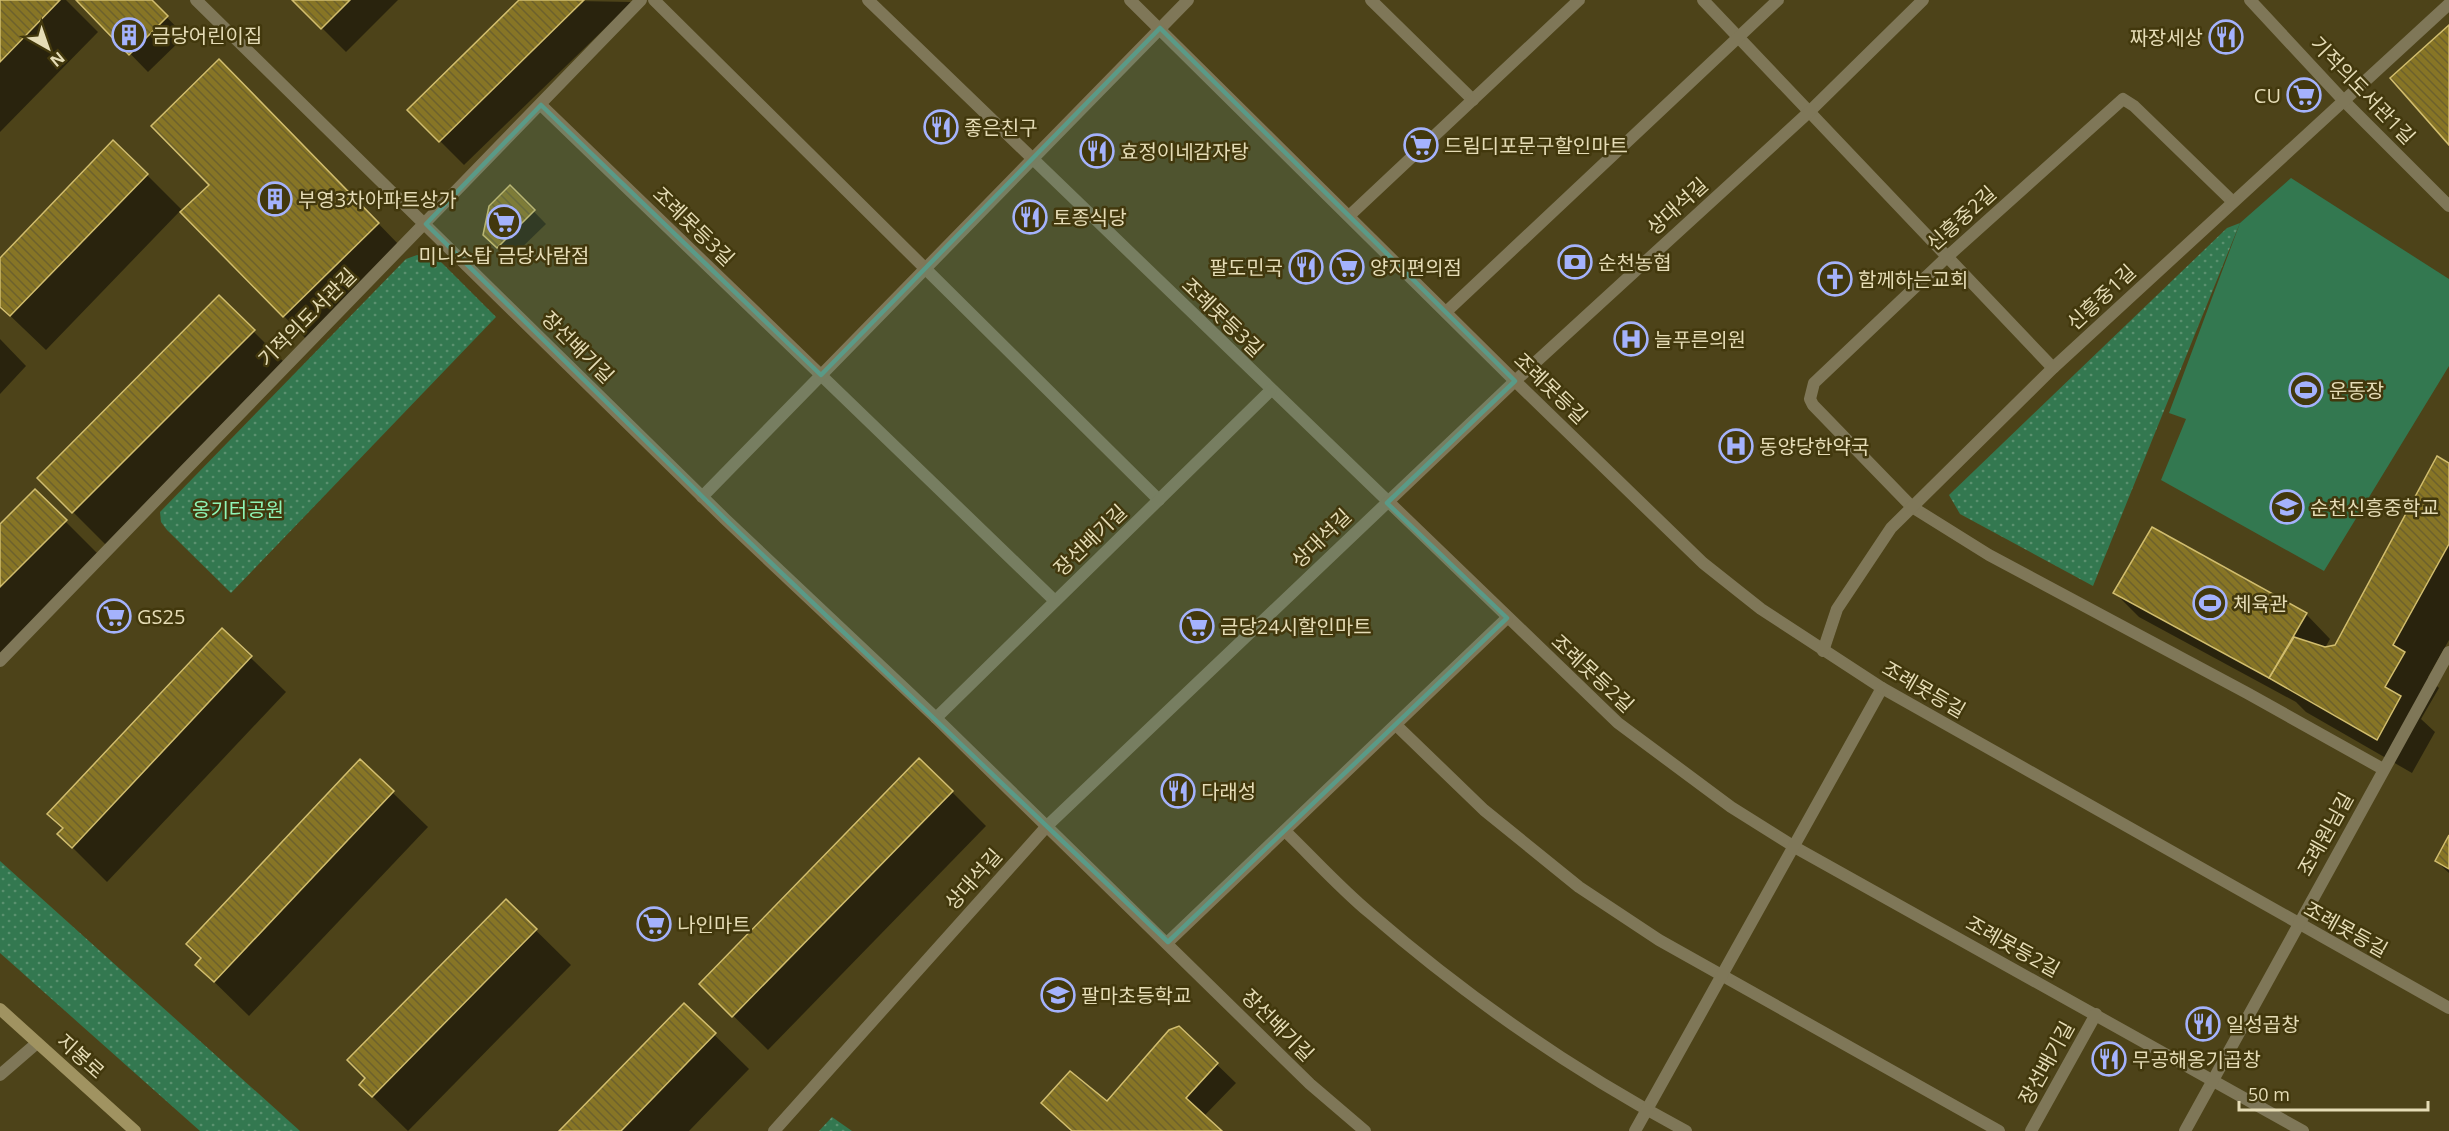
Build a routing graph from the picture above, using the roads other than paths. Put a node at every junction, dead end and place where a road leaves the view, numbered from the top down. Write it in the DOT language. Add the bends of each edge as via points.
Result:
graph roads {
  1 [pos="196,0"];
  2 [pos="642,0"];
  3 [pos="654,0"];
  4 [pos="868,0"];
  5 [pos="1131,0"];
  6 [pos="1188,0"];
  7 [pos="1371,0"];
  8 [pos="1579,0"];
  9 [pos="1702,0"];
  10 [pos="1778,0"];
  11 [pos="1923,0"];
  12 [pos="2250,0"];
  13 [pos="2449,4"];
  14 [pos="1160,28"];
  15 [pos="1738,37"];
  16 [pos="1473,100"];
  17 [pos="2343,100"];
  18 [pos="541,105"];
  19 [pos="1809,112"];
  20 [pos="1032,159"];
  21 [pos="2232,201"];
  22 [pos="2449,206"];
  23 [pos="1349,216"];
  24 [pos="426,225"];
  25 [pos="1947,256"];
  26 [pos="925,268"];
  27 [pos="1446,312"];
  28 [pos="2053,368"];
  29 [pos="821,375"];
  30 [pos="1515,381"];
  31 [pos="1271,390"];
  32 [pos="702,497"];
  33 [pos="1159,501"];
  34 [pos="1387,503"];
  35 [pos="1912,507"];
  36 [pos="1055,602"];
  37 [pos="1507,618"];
  38 [pos="1823,651"];
  39 [pos="2449,651"];
  40 [pos="0,661"];
  41 [pos="1882,688"];
  42 [pos="936,718"];
  43 [pos="1396,725"];
  44 [pos="2383,769"];
  45 [pos="1047,826"];
  46 [pos="1285,831"];
  47 [pos="1794,846"];
  48 [pos="2298,925"];
  49 [pos="1168,942"];
  50 [pos="1721,977"];
  51 [pos="2449,1008"];
  52 [pos="0,1009"];
  53 [pos="2096,1014"];
  54 [pos="37,1043"];
  55 [pos="0,1075"];
  56 [pos="2213,1080"];
  57 [pos="1647,1110"];
  58 [pos="135,1131"];
  59 [pos="774,1131"];
  60 [pos="1365,1131"];
  61 [pos="1635,1131"];
  62 [pos="1686,1131"];
  63 [pos="1999,1131"];
  64 [pos="2031,1131"];
  65 [pos="2185,1131"];
  66 [pos="2303,1131"];
  1 -- 24 [label="street, 장선배기길"];
  2 -- 18 [label="street, 기적의도서관길"];
  3 -- 26 [label="street"];
  4 -- 20 [label="street, 조례못등3길"];
  5 -- 14 [label="street, 조례못등길"];
  6 -- 14 [label="street"];
  7 -- 16 [label="street"];
  8 -- 16 [label="street"];
  9 -- 15 [label="street"];
  10 -- 15 [label="street"];
  11 -- 19 [label="street, 상대석길"];
  12 -- 17 [label="street, 기적의도서관1길"];
  13 -- 17 [label="street, 신흥중1길"];
  14 -- 20 [label="street"];
  14 -- 23 [label="street, 조례못등길"];
  15 -- 19 [label="street"];
  15 -- 27 [label="street"];
  16 -- 23 [label="street"];
  17 -- 21 [label="street, 신흥중1길"];
  17 -- 22 [label="street, 기적의도서관1길"];
  18 -- 24 [label="street, 기적의도서관길"];
  18 -- 29 [label="street, 조례못등3길"];
  19 -- 25 [label="street"];
  19 -- 30 [label="street, 상대석길"];
  20 -- 26 [label="street"];
  20 -- 31 [label="street, 조례못등3길"];
  21 -- 25 [label="street, 신흥중2길" via="2134,106 2122,99"];
  21 -- 28 [label="street, 신흥중1길"];
  23 -- 27 [label="street, 조례못등길"];
  24 -- 32 [label="street, 장선배기길"];
  24 -- 40 [label="street, 기적의도서관길"];
  25 -- 28 [label="street"];
  25 -- 35 [label="street, 신흥중2길" via="1814,383 1810,392 1813,405"];
  26 -- 29 [label="street"];
  26 -- 33 [label="street"];
  27 -- 30 [label="street, 조례못등길"];
  28 -- 35 [label="street, 신흥중1길"];
  29 -- 32 [label="street"];
  29 -- 36 [label="street, 조례못등3길"];
  30 -- 34 [label="street, 상대석길"];
  30 -- 38 [label="street, 조례못등길" via="1703,562 1761,609"];
  31 -- 33 [label="street, 장선배기길"];
  31 -- 34 [label="street, 조례못등3길"];
  32 -- 42 [label="street, 장선배기길"];
  33 -- 36 [label="street, 장선배기길"];
  34 -- 37 [label="street, 조례못등2길"];
  34 -- 45 [label="street, 상대석길"];
  35 -- 38 [label="street, 신흥중1길" via="1891,528 1837,609"];
  35 -- 44 [label="street" via="1989,555"];
  36 -- 42 [label="street, 장선배기길"];
  37 -- 43 [label="street"];
  37 -- 47 [label="street, 조례못등2길" via="1618,723 1731,807"];
  38 -- 41 [label="street, 조례못등길"];
  39 -- 44 [label="street, 조례원님길"];
  41 -- 47 [label="street"];
  41 -- 48 [label="street, 조례못등길"];
  42 -- 45 [label="street, 장선배기길"];
  43 -- 46 [label="street"];
  43 -- 50 [label="street" via="1484,810 1579,887"];
  44 -- 48 [label="street, 조례원님길"];
  45 -- 49 [label="street, 장선배기길"];
  45 -- 59 [label="street, 상대석길"];
  46 -- 49 [label="street"];
  46 -- 57 [label="street" via="1369,912 1455,982 1558,1057"];
  47 -- 50 [label="street"];
  47 -- 53 [label="street, 조례못등2길"];
  48 -- 51 [label="street, 조례못등길"];
  48 -- 56 [label="street, 조례원님길"];
  49 -- 60 [label="street, 장선배기길" via="1310,1084"];
  50 -- 57 [label="street"];
  50 -- 63 [label="street"];
  52 -- 54 [label="main road, 지봉로"];
  53 -- 56 [label="street, 조례못등2길"];
  53 -- 64 [label="street, 장선배기길"];
  54 -- 55 [label="street"];
  54 -- 58 [label="main road, 지봉로"];
  56 -- 65 [label="street, 조례원님길"];
  56 -- 66 [label="street, 조례못등2길"];
  57 -- 61 [label="street"];
  57 -- 62 [label="street"];
}
